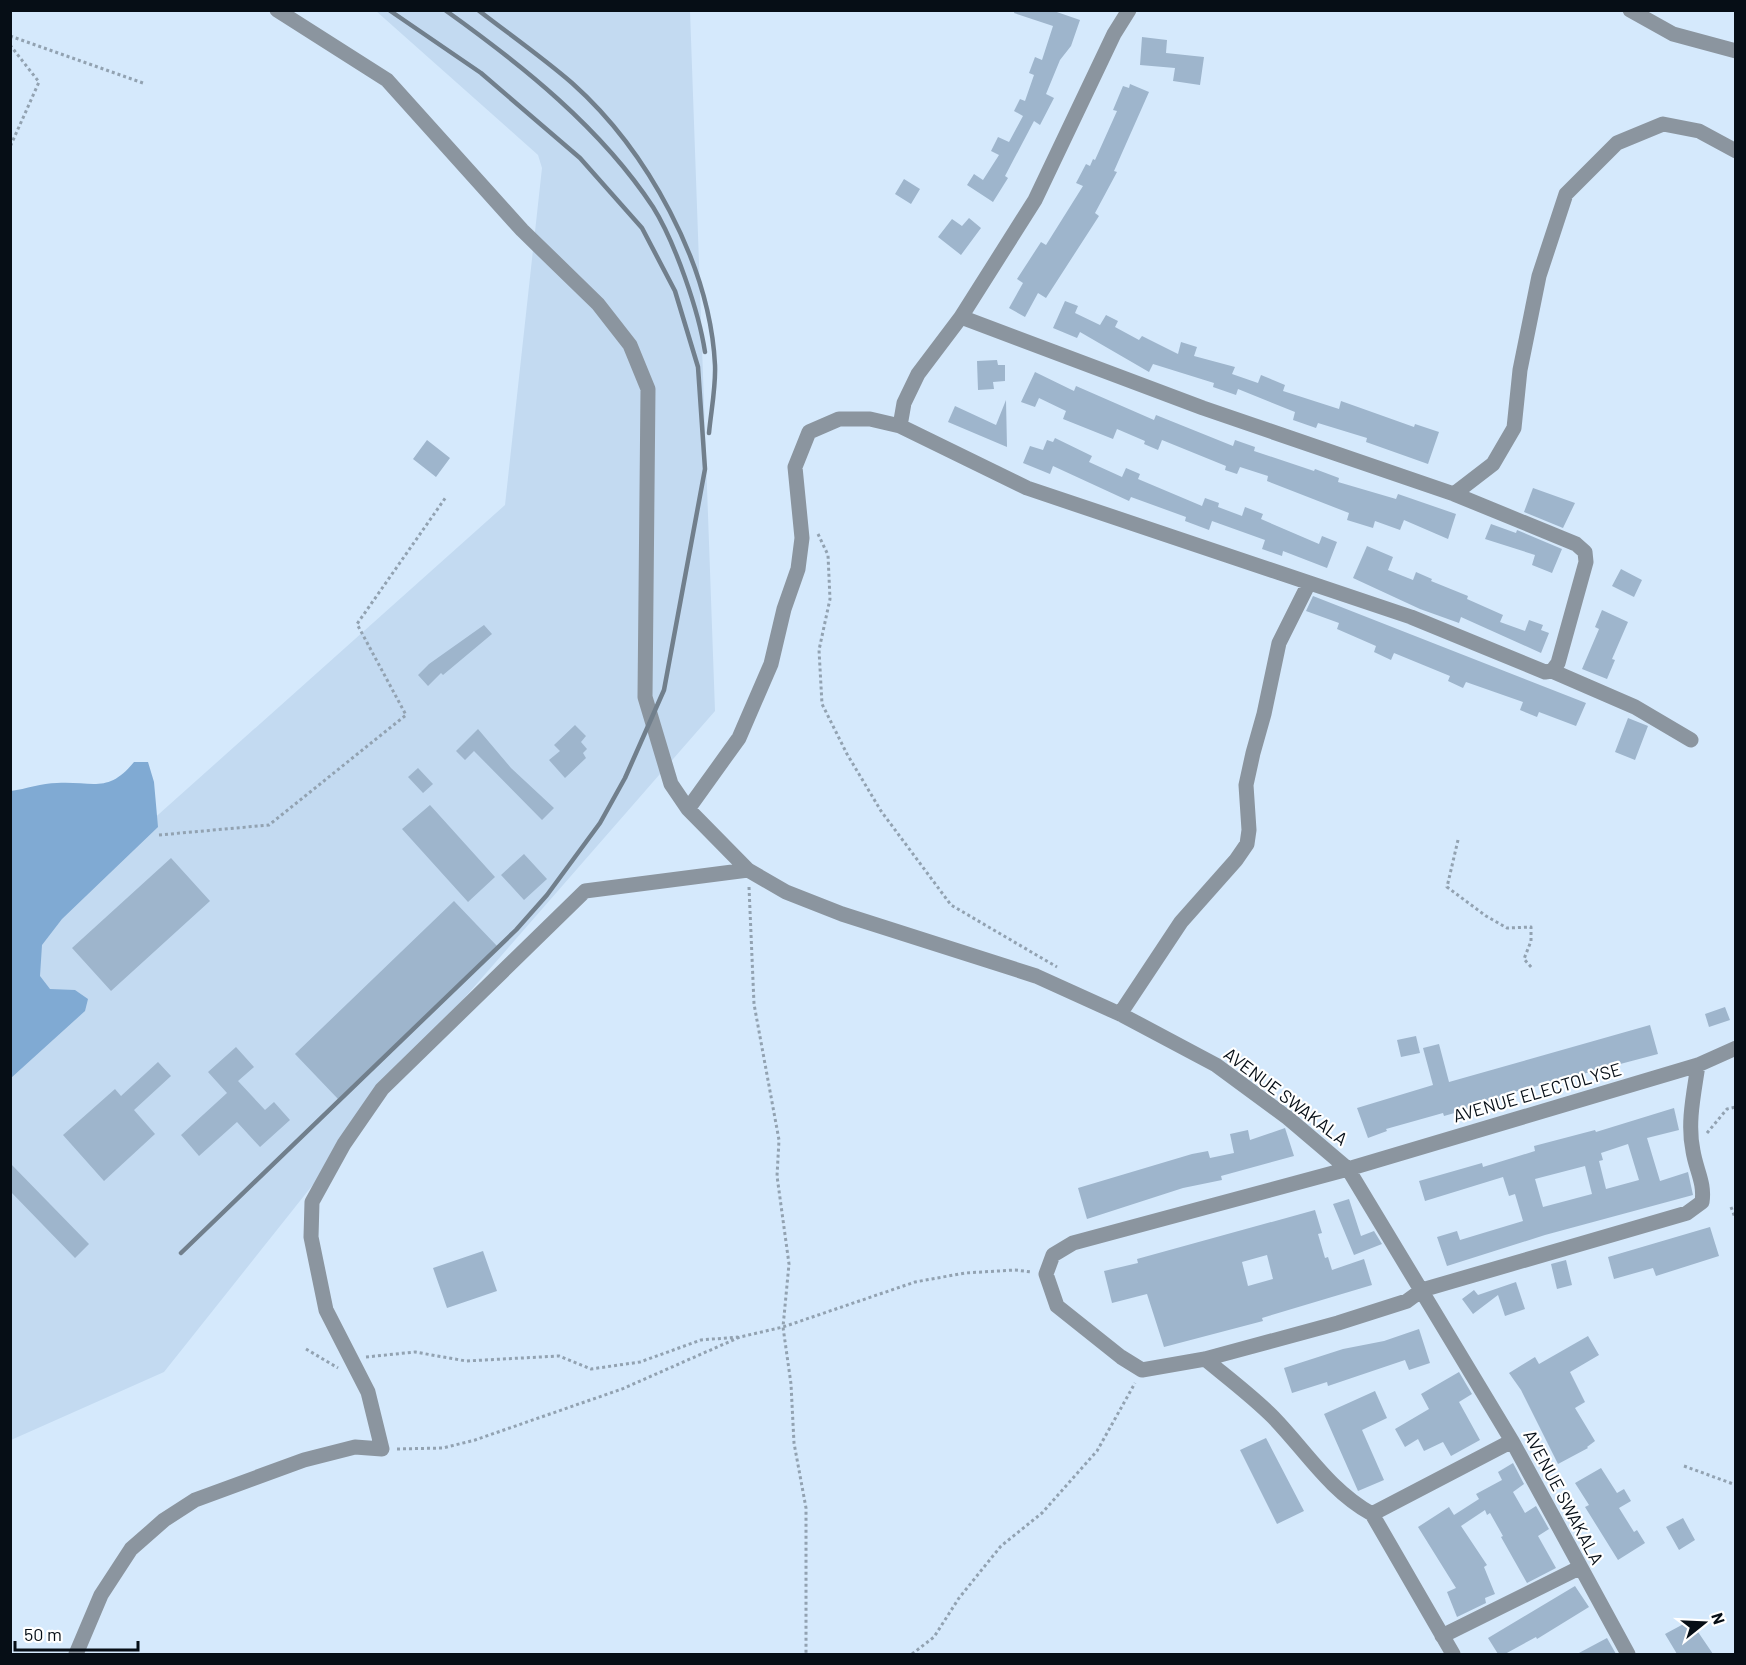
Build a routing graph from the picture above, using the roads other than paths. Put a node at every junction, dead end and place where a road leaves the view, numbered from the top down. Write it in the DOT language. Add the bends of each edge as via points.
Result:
graph roads {
  1 [pos="277,10"];
  2 [pos="1129,10"];
  3 [pos="1630,10"];
  4 [pos="1736,51"];
  5 [pos="1736,151"];
  6 [pos="961,317"];
  7 [pos="900,426"];
  8 [pos="1454,494"];
  9 [pos="1309,583"];
  10 [pos="1552,671"];
  11 [pos="1691,740"];
  12 [pos="688,809"];
  13 [pos="748,870"];
  14 [pos="1120,1014"];
  15 [pos="1736,1048"];
  16 [pos="1698,1065"];
  17 [pos="1348,1169"];
  18 [pos="1422,1290"];
  19 [pos="1205,1359"];
  20 [pos="1512,1441"];
  21 [pos="1372,1514"];
  22 [pos="1580,1568"];
  23 [pos="1442,1636"];
  24 [pos="76,1654"];
  25 [pos="1453,1654"];
  26 [pos="1628,1654"];
  1 -- 12 [label="street, AVENUE SWAKALA" via="387,80 522,230 598,304 630,345 648,389 645,697 671,784"];
  2 -- 6 [label="street" via="1035,200"];
  3 -- 4 [label="street" via="1673,34"];
  5 -- 8 [label="street" via="1699,131 1663,124 1617,142 1566,194 1539,276 1520,370 1514,428 1493,464"];
  6 -- 7 [label="street" via="918,374 904,403"];
  6 -- 8 [label="street" via="1203,408"];
  7 -- 9 [label="street" via="1027,488"];
  7 -- 12 [label="street" via="870,419 839,419 809,432 795,467 802,538 798,569 771,664 739,738"];
  8 -- 10 [label="street" via="1576,544 1585,552 1586,562 1558,663"];
  9 -- 10 [label="street" via="1411,617 1545,672"];
  9 -- 14 [label="street" via="1279,643 1246,785 1250,830 1247,844 1181,922"];
  10 -- 11 [label="street" via="1635,707"];
  12 -- 13 [label="street, AVENUE SWAKALA"];
  13 -- 14 [label="street, AVENUE SWAKALA" via="786,892 1036,976"];
  13 -- 24 [label="street" via="585,891 382,1089 344,1144 312,1202 311,1237 326,1310 368,1392 382,1449 355,1447 304,1460 195,1500 164,1520 131,1549 101,1595"];
  14 -- 17 [label="street, AVENUE SWAKALA" via="1216,1065"];
  15 -- 16 [label="street, AVENUE ELECTOLYSE"];
  16 -- 17 [label="street, AVENUE ELECTOLYSE"];
  16 -- 18 [label="street" via="1691,1110 1692,1150 1704,1189 1702,1202 1687,1213"];
  17 -- 18 [label="street, AVENUE SWAKALA"];
  17 -- 19 [label="street, AVENUE ELECTOLYSE" via="1073,1243 1053,1255 1046,1274 1057,1306 1120,1357 1142,1370"];
  18 -- 19 [label="street" via="1382,1311"];
  18 -- 20 [label="street, AVENUE SWAKALA"];
  19 -- 21 [label="street" via="1271,1416 1325,1479 1349,1501"];
  20 -- 21 [label="street"];
  20 -- 22 [label="street, AVENUE SWAKALA"];
  21 -- 23 [label="street"];
  22 -- 23 [label="street"];
  22 -- 26 [label="street, AVENUE SWAKALA"];
  23 -- 25 [label="street"];
}
